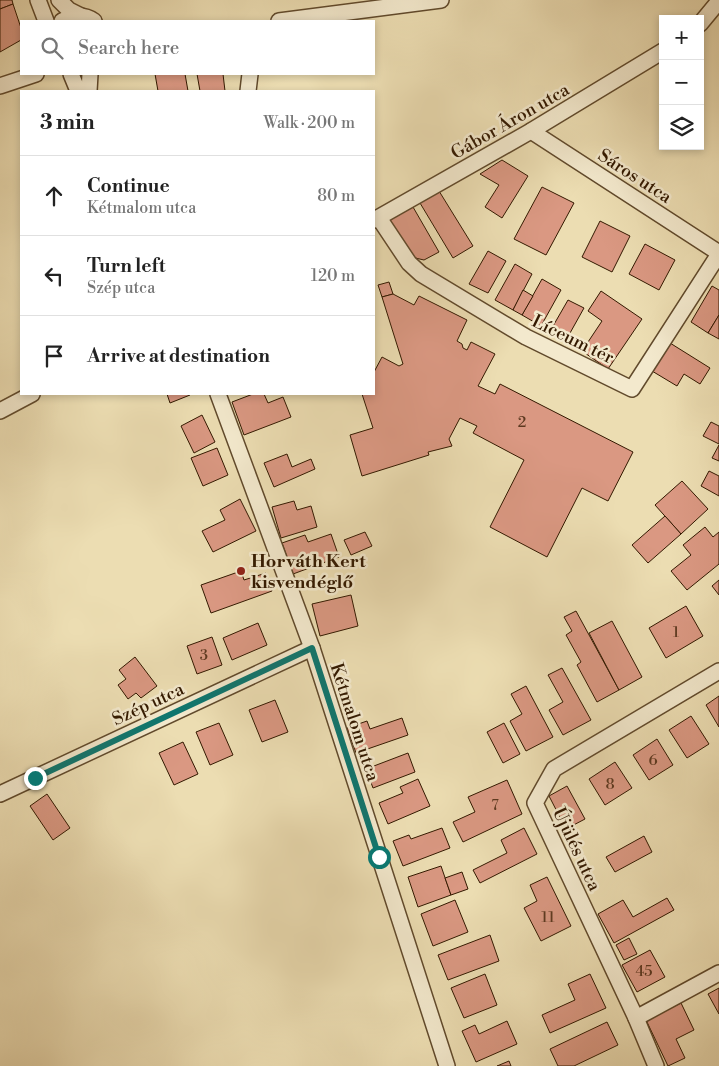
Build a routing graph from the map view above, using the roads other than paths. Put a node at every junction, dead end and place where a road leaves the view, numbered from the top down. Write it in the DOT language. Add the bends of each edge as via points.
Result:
graph roads {
  1 [pos="38,0"];
  2 [pos="59,0"];
  3 [pos="442,0"];
  4 [pos="719,1"];
  5 [pos="362,6"];
  6 [pos="88,18"];
  7 [pos="704,19"];
  8 [pos="46,20"];
  9 [pos="64,20"];
  10 [pos="285,20"];
  11 [pos="659,53"];
  12 [pos="20,68"];
  13 [pos="33,75"];
  14 [pos="71,75"];
  15 [pos="90,75"];
  16 [pos="250,75"];
  17 [pos="0,86"];
  18 [pos="78,90"];
  19 [pos="89,90"];
  20 [pos="248,90"];
  21 [pos="531,131"];
  22 [pos="376,219"];
  23 [pos="719,253"];
  24 [pos="30,395"];
  25 [pos="218,395"];
  26 [pos="0,411"];
  27 [pos="312,648"];
  28 [pos="719,670"];
  29 [pos="0,794"];
  30 [pos="719,973"];
  31 [pos="636,1018"];
  32 [pos="447,1066"];
  33 [pos="656,1066"];
  1 -- 8 [label="street"];
  2 -- 6 [label="street" via="69,10"];
  3 -- 5 [label="street"];
  4 -- 7 [label="street"];
  5 -- 10 [label="street"];
  6 -- 9 [label="street" via="72,16"];
  11 -- 21 [label="street, Gábor Áron utca"];
  12 -- 17 [label="street"];
  13 -- 17 [label="street"];
  14 -- 18 [label="street"];
  15 -- 19 [label="street"];
  16 -- 20 [label="street"];
  21 -- 22 [label="street, Gábor Áron utca"];
  21 -- 23 [label="street, Sáros utca"];
  22 -- 23 [label="street, Líceum tér" via="421,274 526,337 632,389"];
  24 -- 26 [label="street"];
  25 -- 27 [label="street, Kétmalom utca"];
  27 -- 29 [label="street, Szép utca"];
  27 -- 32 [label="street, Kétmalom utca"];
  28 -- 31 [label="street, Újülés utca" via="554,769 535,803"];
  30 -- 31 [label="street"];
  31 -- 33 [label="street, Újülés utca"];
}
